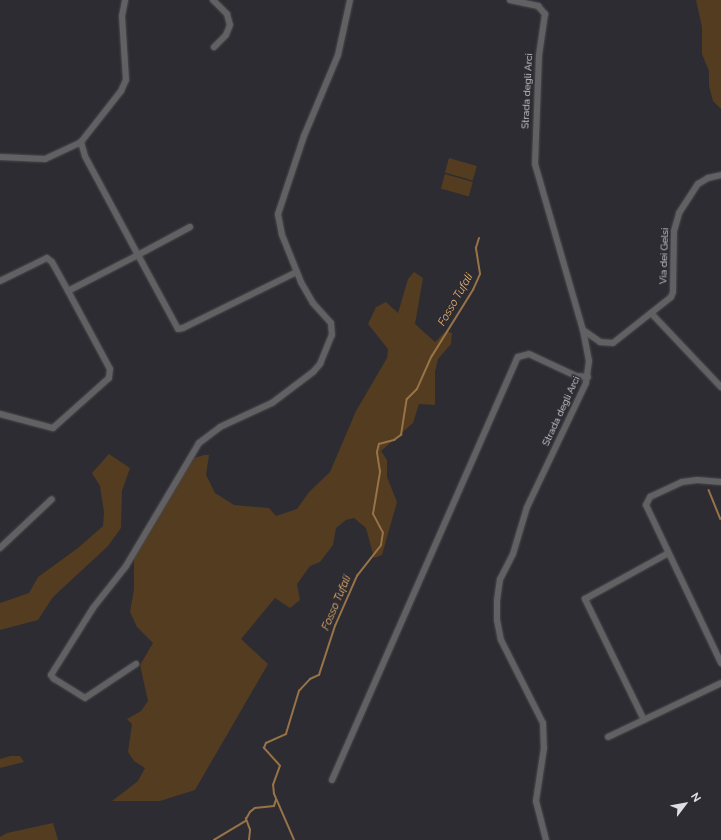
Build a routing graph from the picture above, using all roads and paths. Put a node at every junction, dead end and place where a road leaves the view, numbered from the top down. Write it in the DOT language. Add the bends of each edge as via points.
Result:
graph roads {
  1 [pos="125,0"];
  2 [pos="213,0"];
  3 [pos="350,0"];
  4 [pos="510,0"];
  5 [pos="214,47"];
  6 [pos="81,142"];
  7 [pos="0,157"];
  8 [pos="720,177"];
  9 [pos="190,227"];
  10 [pos="138,255"];
  11 [pos="297,272"];
  12 [pos="0,281"];
  13 [pos="68,291"];
  14 [pos="651,313"];
  15 [pos="583,330"];
  16 [pos="588,377"];
  17 [pos="721,388"];
  18 [pos="0,414"];
  19 [pos="721,482"];
  20 [pos="52,499"];
  21 [pos="0,548"];
  22 [pos="667,554"];
  23 [pos="721,663"];
  24 [pos="136,664"];
  25 [pos="721,683"];
  26 [pos="644,720"];
  27 [pos="608,737"];
  28 [pos="332,780"];
  29 [pos="546,840"];
  1 -- 6 [label="street" via="122,16 126,80 121,91"];
  2 -- 5 [label="street" via="227,14 230,22 228,33"];
  3 -- 11 [label="street" via="338,55 304,136 278,211 280,231"];
  4 -- 15 [label="street, Strada degli Arci" via="538,6 545,14 539,55 535,164"];
  6 -- 7 [label="street" via="45,159"];
  6 -- 10 [label="street" via="85,156"];
  8 -- 14 [label="street, Via dei Gelsi" via="698,184 680,210 674,231 673,293"];
  9 -- 10 [label="street"];
  10 -- 11 [label="street" via="174,324 180,329"];
  10 -- 13 [label="street"];
  11 -- 24 [label="street" via="310,299 333,328 319,366 272,403 222,425 202,439 126,566 93,608 51,673 54,679 84,698"];
  12 -- 13 [label="street" via="47,258 52,262"];
  13 -- 18 [label="street" via="110,370 109,378 53,428"];
  14 -- 15 [label="street, Via dei Gelsi" via="613,343 600,342"];
  14 -- 17 [label="street"];
  15 -- 16 [label="street, Strada degli Arci" via="589,359"];
  16 -- 28 [label="street" via="576,376 528,354 518,357"];
  16 -- 29 [label="street, Strada degli Arci" via="529,502 514,550 500,579 497,601 501,640 543,723 544,748 536,801"];
  19 -- 22 [label="street" via="689,480 648,499 647,511"];
  20 -- 21 [label="street"];
  22 -- 23 [label="street"];
  22 -- 26 [label="street" via="585,599"];
  25 -- 26 [label="street"];
  26 -- 27 [label="street"];
}
